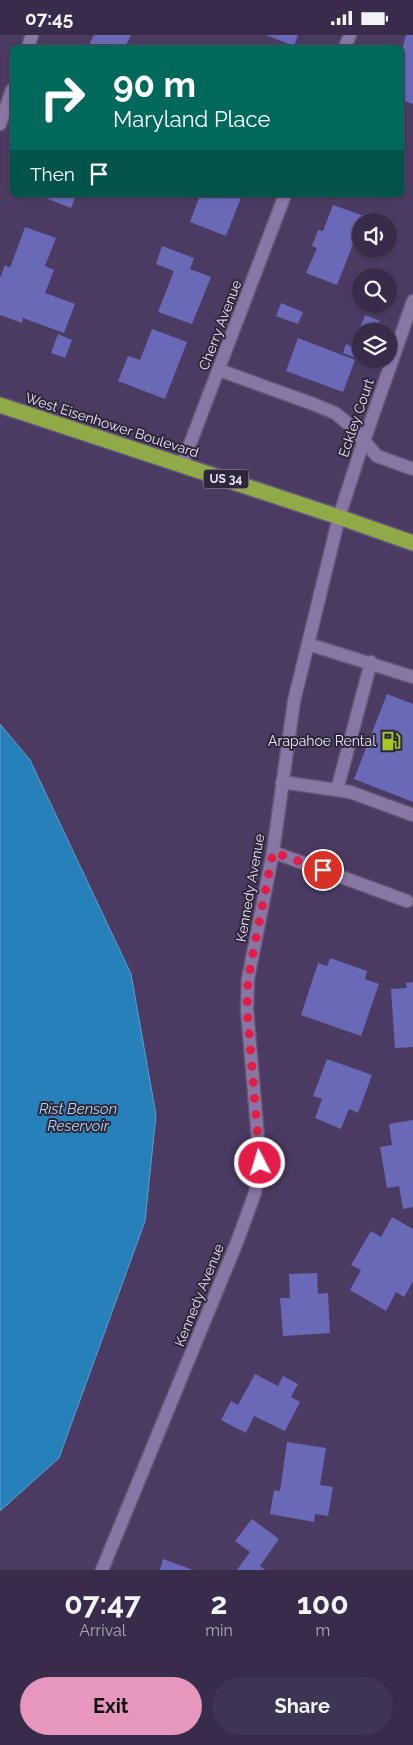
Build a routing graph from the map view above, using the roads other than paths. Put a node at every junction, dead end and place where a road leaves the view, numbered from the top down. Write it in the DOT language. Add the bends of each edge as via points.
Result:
graph roads {
  1 [pos="10,96"];
  2 [pos="0,125"];
  3 [pos="284,197"];
  4 [pos="413,301"];
  5 [pos="409,326"];
  6 [pos="219,370"];
  7 [pos="0,405"];
  8 [pos="364,440"];
  9 [pos="182,465"];
  10 [pos="413,469"];
  11 [pos="339,517"];
  12 [pos="413,543"];
  13 [pos="308,644"];
  14 [pos="371,662"];
  15 [pos="413,677"];
  16 [pos="282,782"];
  17 [pos="337,790"];
  18 [pos="413,815"];
  19 [pos="273,852"];
  20 [pos="407,901"];
  21 [pos="102,1570"];
  1 -- 2 [label="street"];
  3 -- 6 [label="street, Cherry Avenue"];
  4 -- 5 [label="street, Eckley Court"];
  5 -- 8 [label="street, Eckley Court"];
  6 -- 8 [label="street" via="335,413"];
  6 -- 9 [label="street, Cherry Avenue"];
  7 -- 9 [label="highway, West Eisenhower Boulevard / US 34"];
  8 -- 10 [label="street" via="377,456"];
  8 -- 11 [label="street, Eckley Court"];
  9 -- 11 [label="highway, West Eisenhower Boulevard / US 34"];
  11 -- 12 [label="highway, West Eisenhower Boulevard / US 34"];
  11 -- 13 [label="street, Kennedy Avenue"];
  13 -- 14 [label="street"];
  13 -- 16 [label="street, Kennedy Avenue" via="294,701"];
  14 -- 15 [label="street"];
  14 -- 17 [label="street"];
  16 -- 17 [label="street"];
  16 -- 19 [label="street, Kennedy Avenue"];
  17 -- 18 [label="street"];
  19 -- 20 [label="street"];
  19 -- 21 [label="street, Kennedy Avenue" via="248,979 247,1009 260,1163 255,1193"];
}
